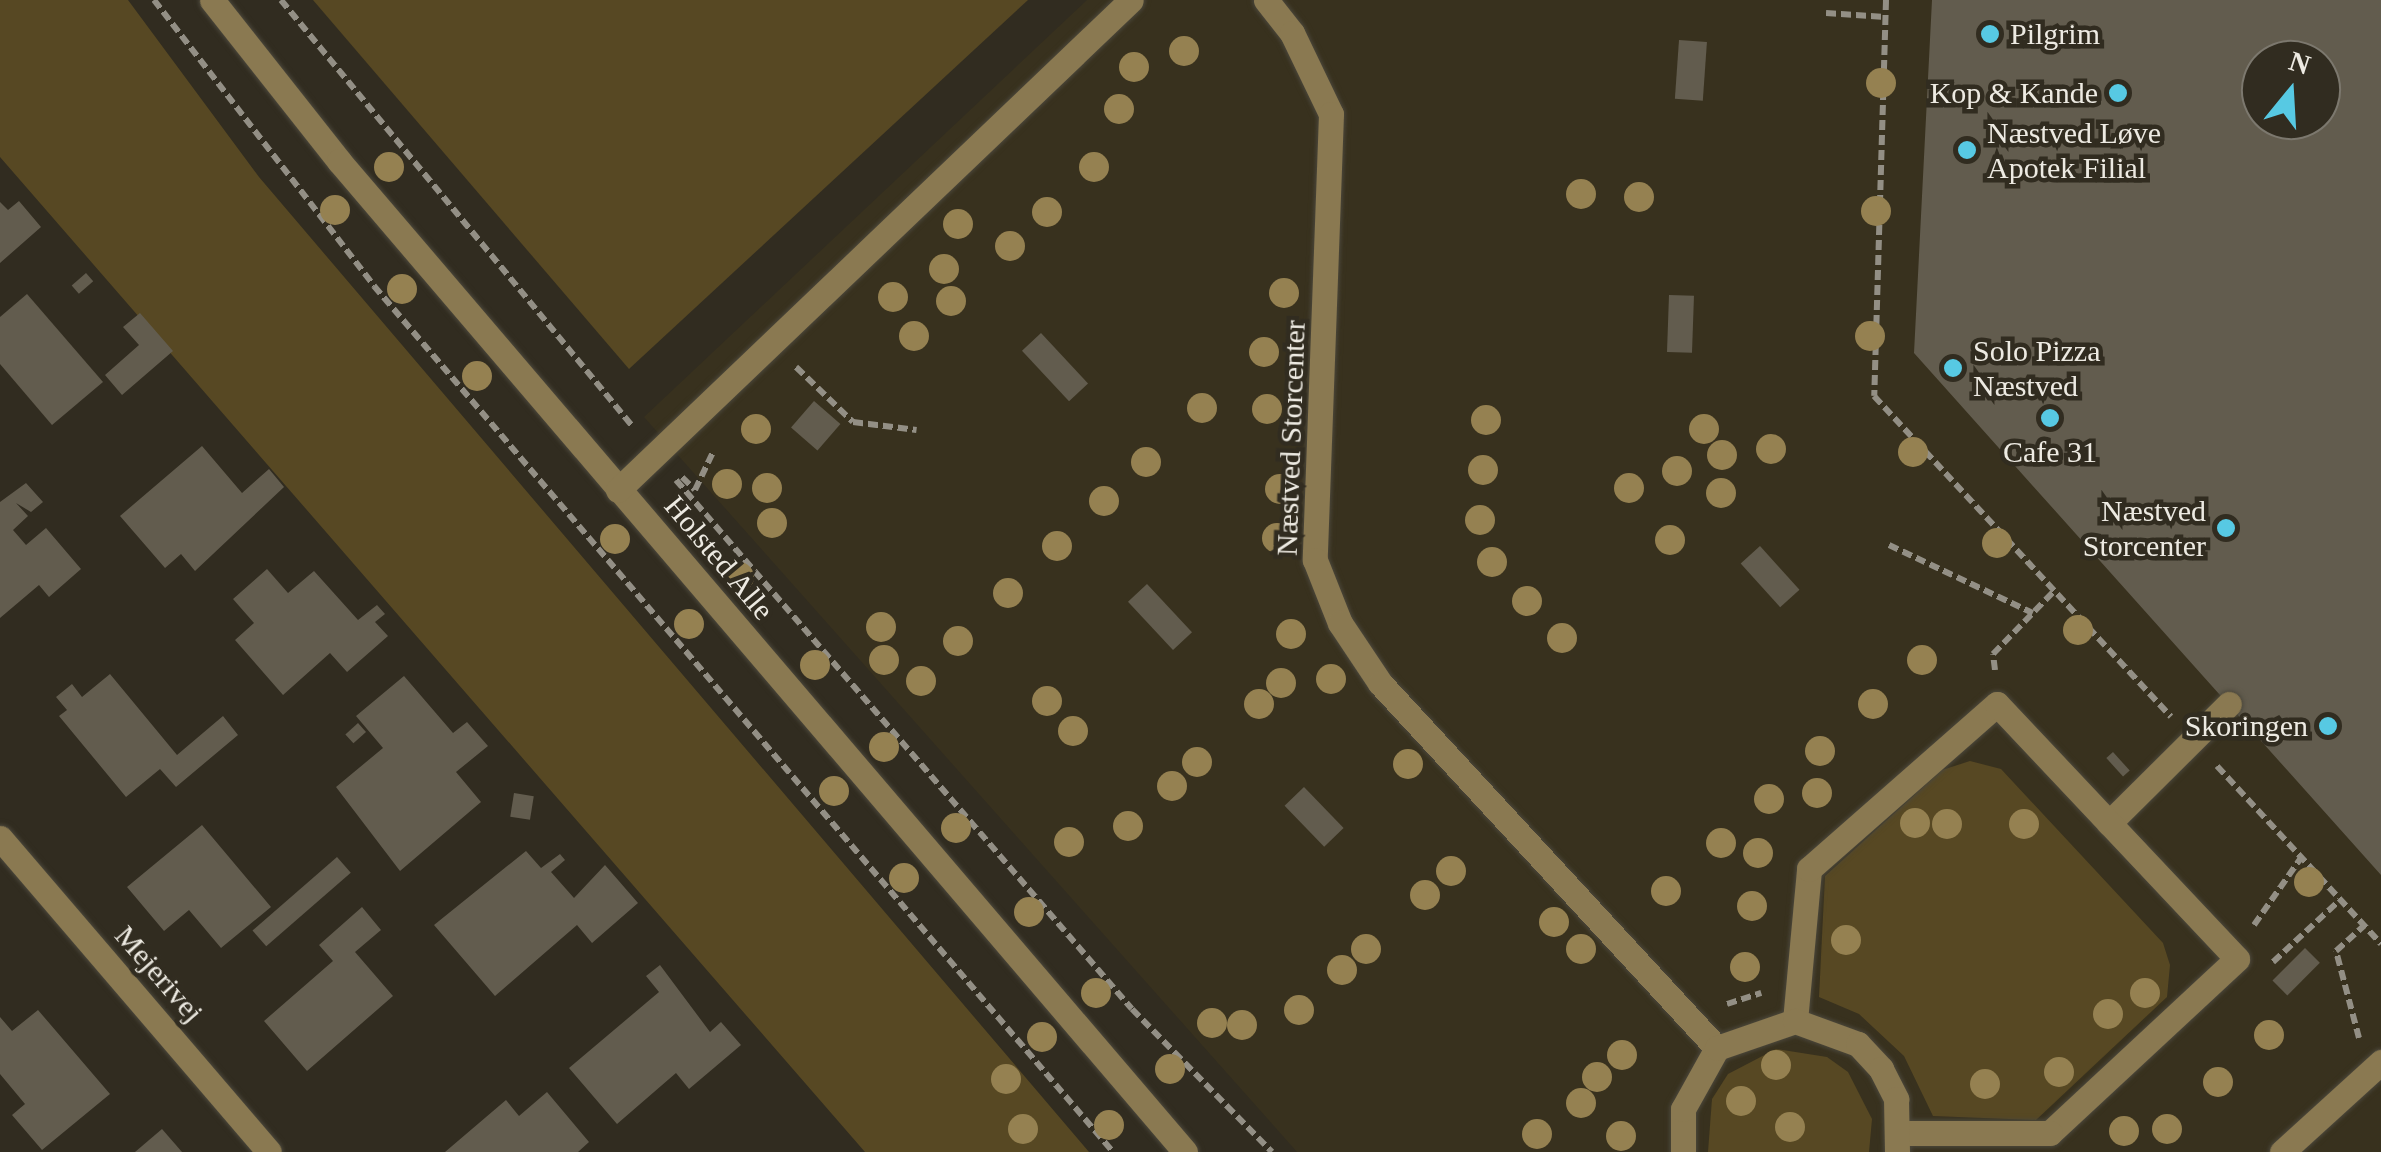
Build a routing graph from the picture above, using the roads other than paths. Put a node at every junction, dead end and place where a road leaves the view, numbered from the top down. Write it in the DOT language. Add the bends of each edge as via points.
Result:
graph roads {
  1 [pos="212,0"];
  2 [pos="1131,0"];
  3 [pos="1266,0"];
  4 [pos="618,490"];
  5 [pos="2229,704"];
  6 [pos="2109,822"];
  7 [pos="0,838"];
  8 [pos="1795,1021"];
  9 [pos="1717,1048"];
  10 [pos="2375,1067"];
  11 [pos="1898,1142"];
  12 [pos="269,1152"];
  13 [pos="1184,1152"];
  14 [pos="1683,1152"];
  15 [pos="2282,1152"];
  1 -- 4 [label="street, Holsted Alle"];
  2 -- 4 [label="street"];
  3 -- 9 [label="street, Næstved Storcenter" via="1292,32 1330,114 1316,560 1340,623 1380,683"];
  4 -- 13 [label="street, Holsted Alle"];
  5 -- 6 [label="street"];
  6 -- 8 [label="street" via="1998,704 1810,869"];
  6 -- 11 [label="street" via="2237,959 2070,1123 2026,1139"];
  7 -- 12 [label="street, Mejerivej"];
  8 -- 9 [label="street"];
  8 -- 11 [label="street" via="1858,1044 1881,1068"];
  9 -- 14 [label="street" via="1682,1108"];
  10 -- 15 [label="street"];
}
